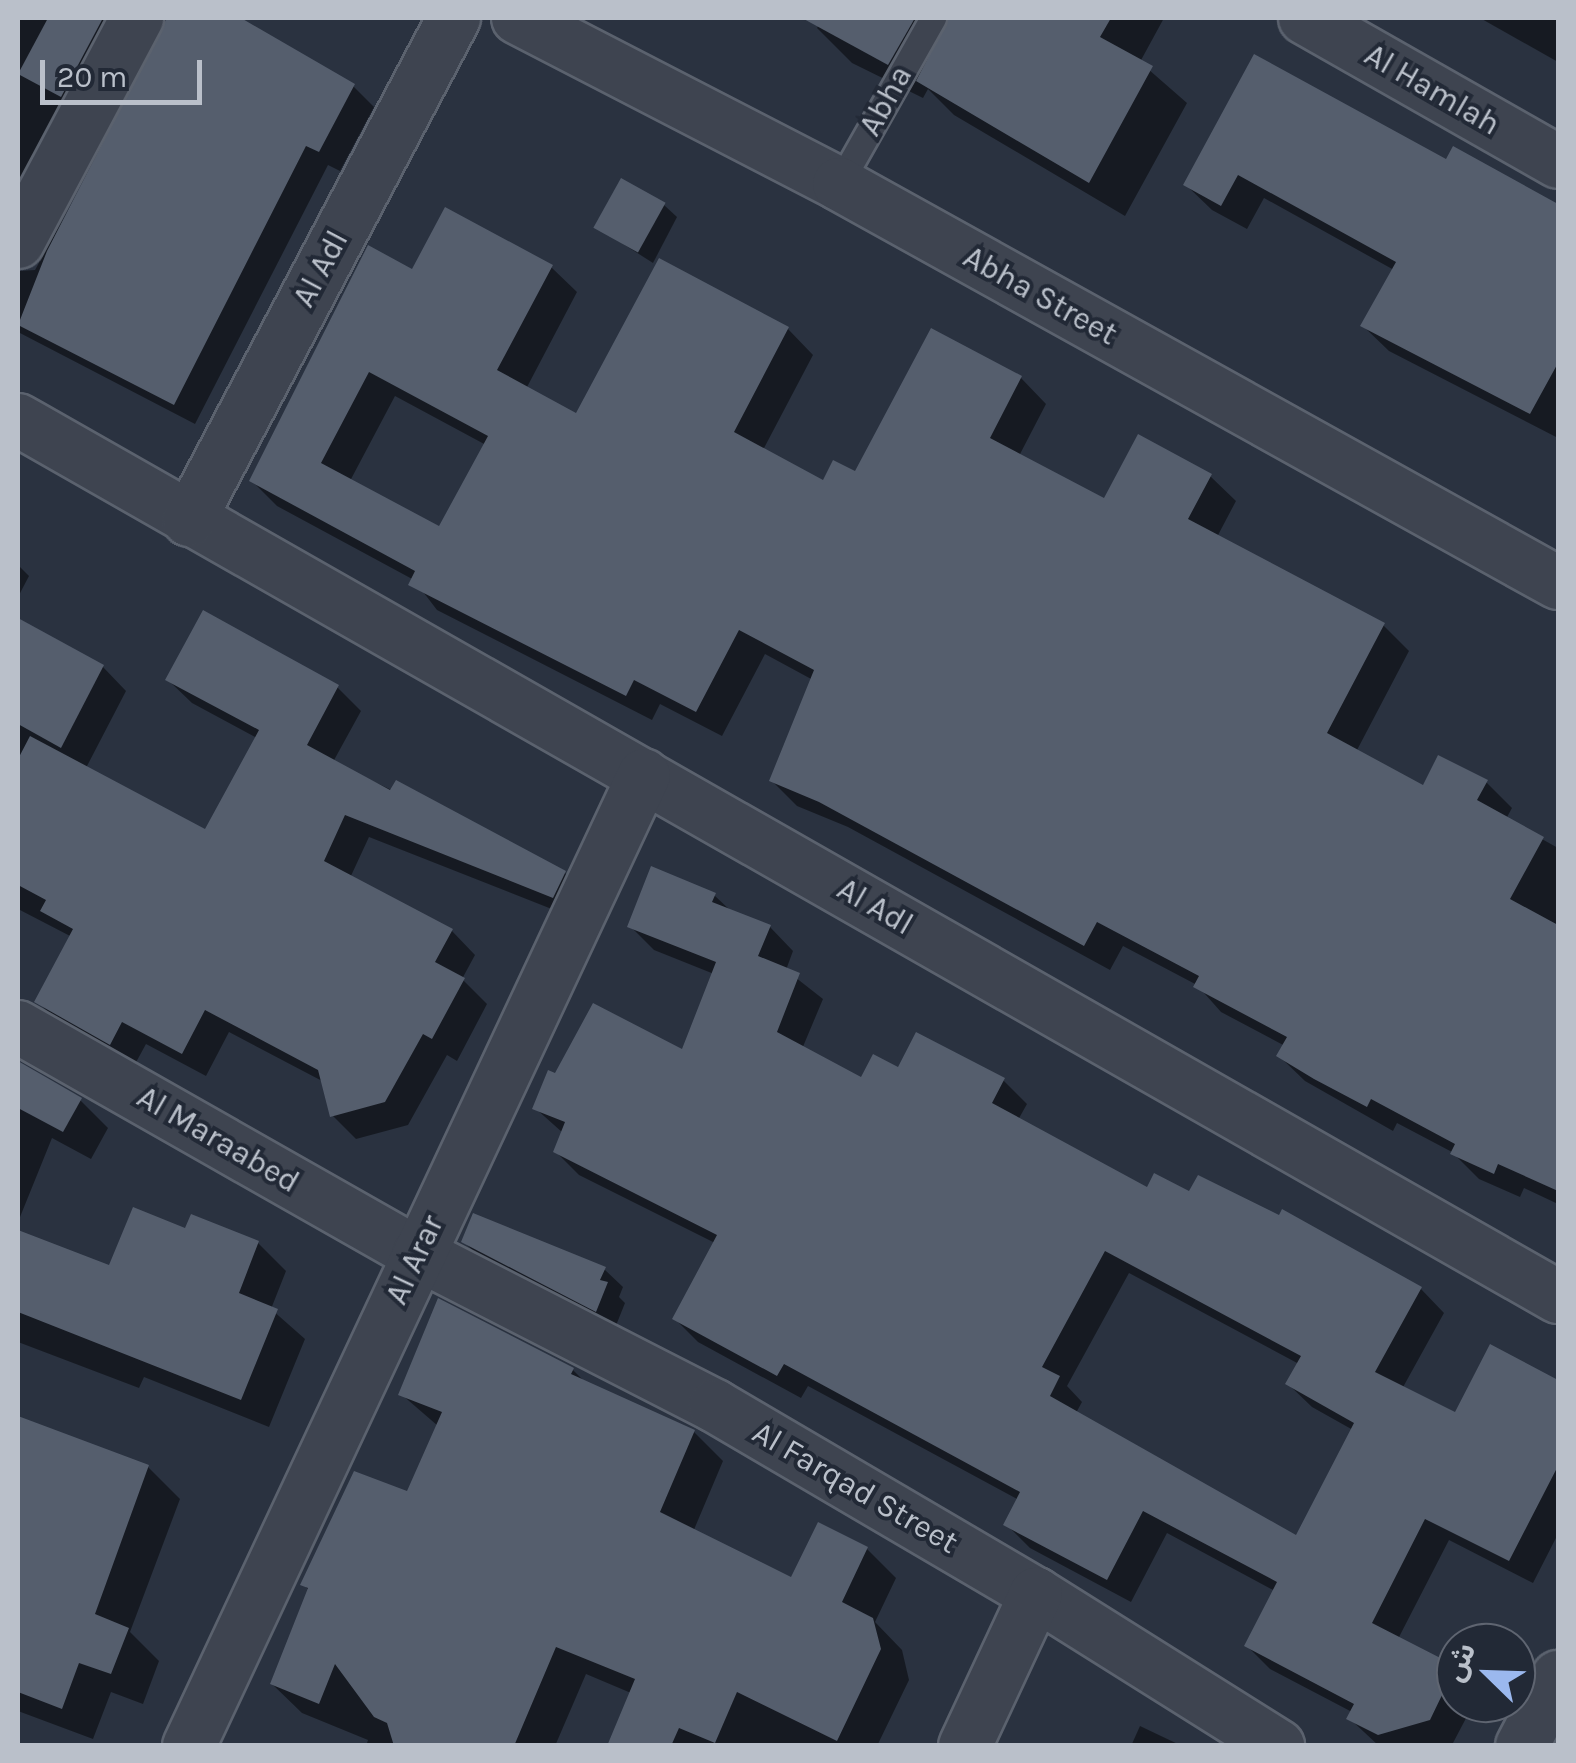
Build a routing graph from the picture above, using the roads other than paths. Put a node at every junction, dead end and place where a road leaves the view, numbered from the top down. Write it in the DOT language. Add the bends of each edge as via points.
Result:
graph roads {
  1 [pos="137,18"];
  2 [pos="454,18"];
  3 [pos="518,18"];
  4 [pos="933,18"];
  5 [pos="1304,18"];
  6 [pos="1558,162"];
  7 [pos="839,184"];
  8 [pos="18,242"];
  9 [pos="18,420"];
  10 [pos="189,520"];
  11 [pos="1558,583"];
  12 [pos="644,775"];
  13 [pos="18,1027"];
  14 [pos="418,1254"];
  15 [pos="1558,1298"];
  16 [pos="1036,1594"];
  17 [pos="1558,1677"];
  18 [pos="189,1746"];
  19 [pos="965,1746"];
  20 [pos="1278,1746"];
  21 [pos="1522,1746"];
  1 -- 8 [label="street"];
  2 -- 10 [label="street, Al Adl"];
  3 -- 7 [label="street, Abha Street"];
  4 -- 7 [label="lane, Abha"];
  5 -- 6 [label="street, Al Hamlah"];
  7 -- 11 [label="street, Abha Street"];
  9 -- 10 [label="street, Al Adl"];
  10 -- 12 [label="street, Al Adl"];
  12 -- 14 [label="street, Al Arar"];
  12 -- 15 [label="street, Al Adl"];
  13 -- 14 [label="street, Al Maraabed"];
  14 -- 16 [label="street, Al Farqad Street" via="715,1406"];
  14 -- 18 [label="street, Al Arar"];
  16 -- 19 [label="street"];
  16 -- 20 [label="street, Al Farqad Street"];
  17 -- 21 [label="street"];
}
